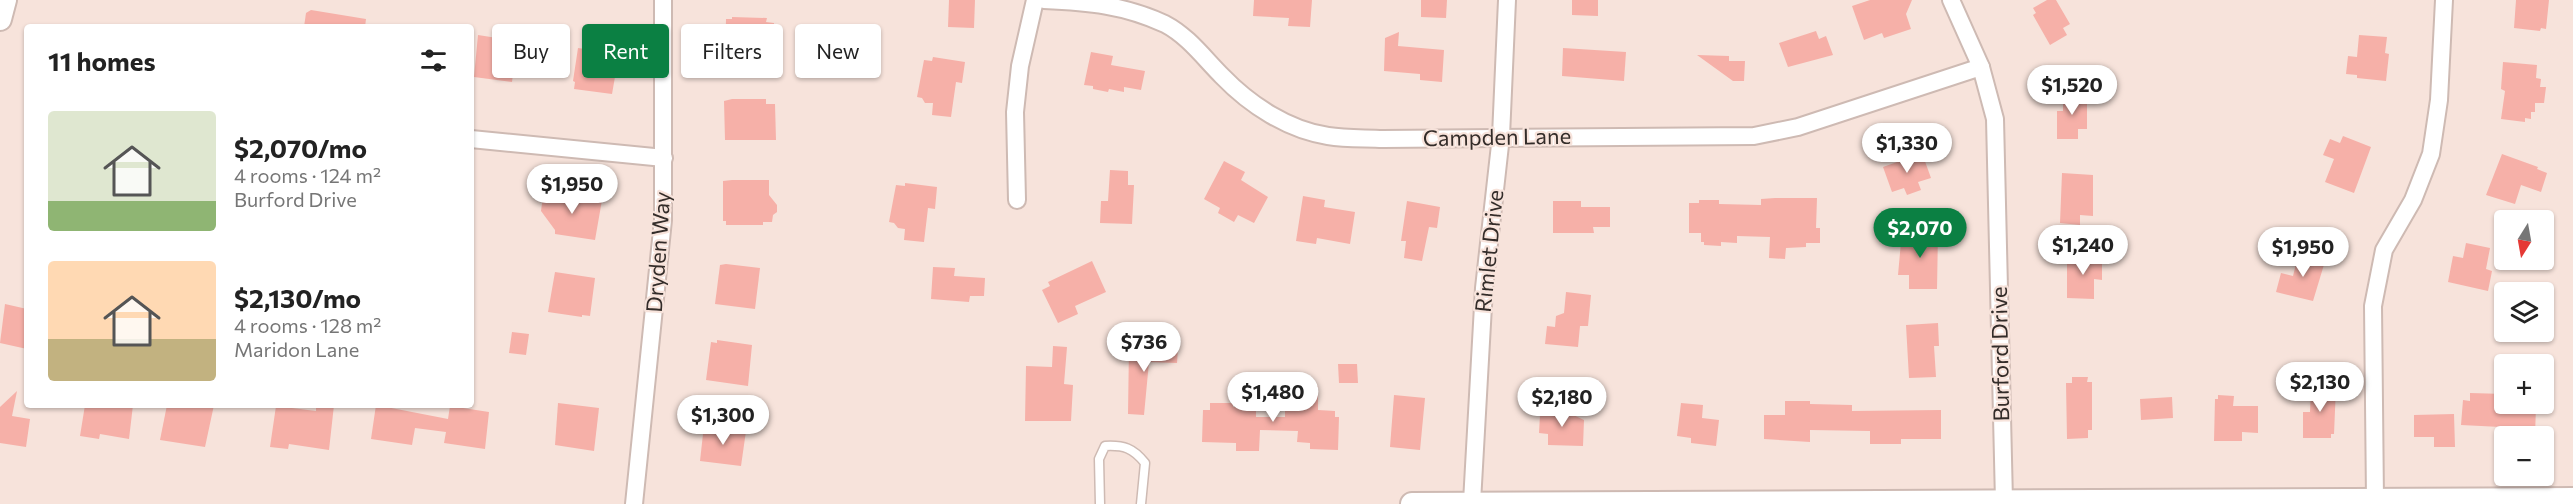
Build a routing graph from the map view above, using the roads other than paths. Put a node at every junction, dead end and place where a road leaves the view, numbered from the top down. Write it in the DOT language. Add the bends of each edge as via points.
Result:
graph roads {
  1 [pos="4,0"];
  2 [pos="663,0"];
  3 [pos="1035,0"];
  4 [pos="1044,0"];
  5 [pos="1507,0"];
  6 [pos="1951,0"];
  7 [pos="2445,0"];
  8 [pos="0,20"];
  9 [pos="1981,67"];
  10 [pos="1501,136"];
  11 [pos="474,139"];
  12 [pos="664,158"];
  13 [pos="1017,200"];
  14 [pos="2573,499"];
  15 [pos="2375,500"];
  16 [pos="2004,501"];
  17 [pos="1472,502"];
  18 [pos="2542,502"];
  19 [pos="2100,503"];
  20 [pos="634,504"];
  21 [pos="1100,504"];
  22 [pos="1141,504"];
  23 [pos="1412,504"];
  1 -- 8 [label="street"];
  2 -- 12 [label="street, Dryden Way"];
  3 -- 13 [label="street" via="1020,66 1015,112"];
  4 -- 10 [label="street, Campden Lane" via="1125,8 1167,25 1197,48 1223,78 1255,105 1288,125 1327,136 1383,139"];
  5 -- 10 [label="street, Rimlet Drive"];
  6 -- 9 [label="street, Burford Drive"];
  7 -- 15 [label="street" via="2439,100 2431,154 2413,200 2384,250 2373,306"];
  9 -- 10 [label="street, Campden Lane" via="1798,127 1754,136"];
  9 -- 16 [label="street, Burford Drive" via="1995,119"];
  10 -- 17 [label="street, Rimlet Drive" via="1484,288"];
  11 -- 12 [label="street"];
  12 -- 20 [label="street, Dryden Way" via="663,220"];
  14 -- 18 [label="street"];
  15 -- 18 [label="street"];
  15 -- 19 [label="street"];
  16 -- 17 [label="street"];
  16 -- 19 [label="street"];
  17 -- 23 [label="street"];
  21 -- 22 [label="lane" via="1099,459 1105,446 1124,445 1145,463"];
}
